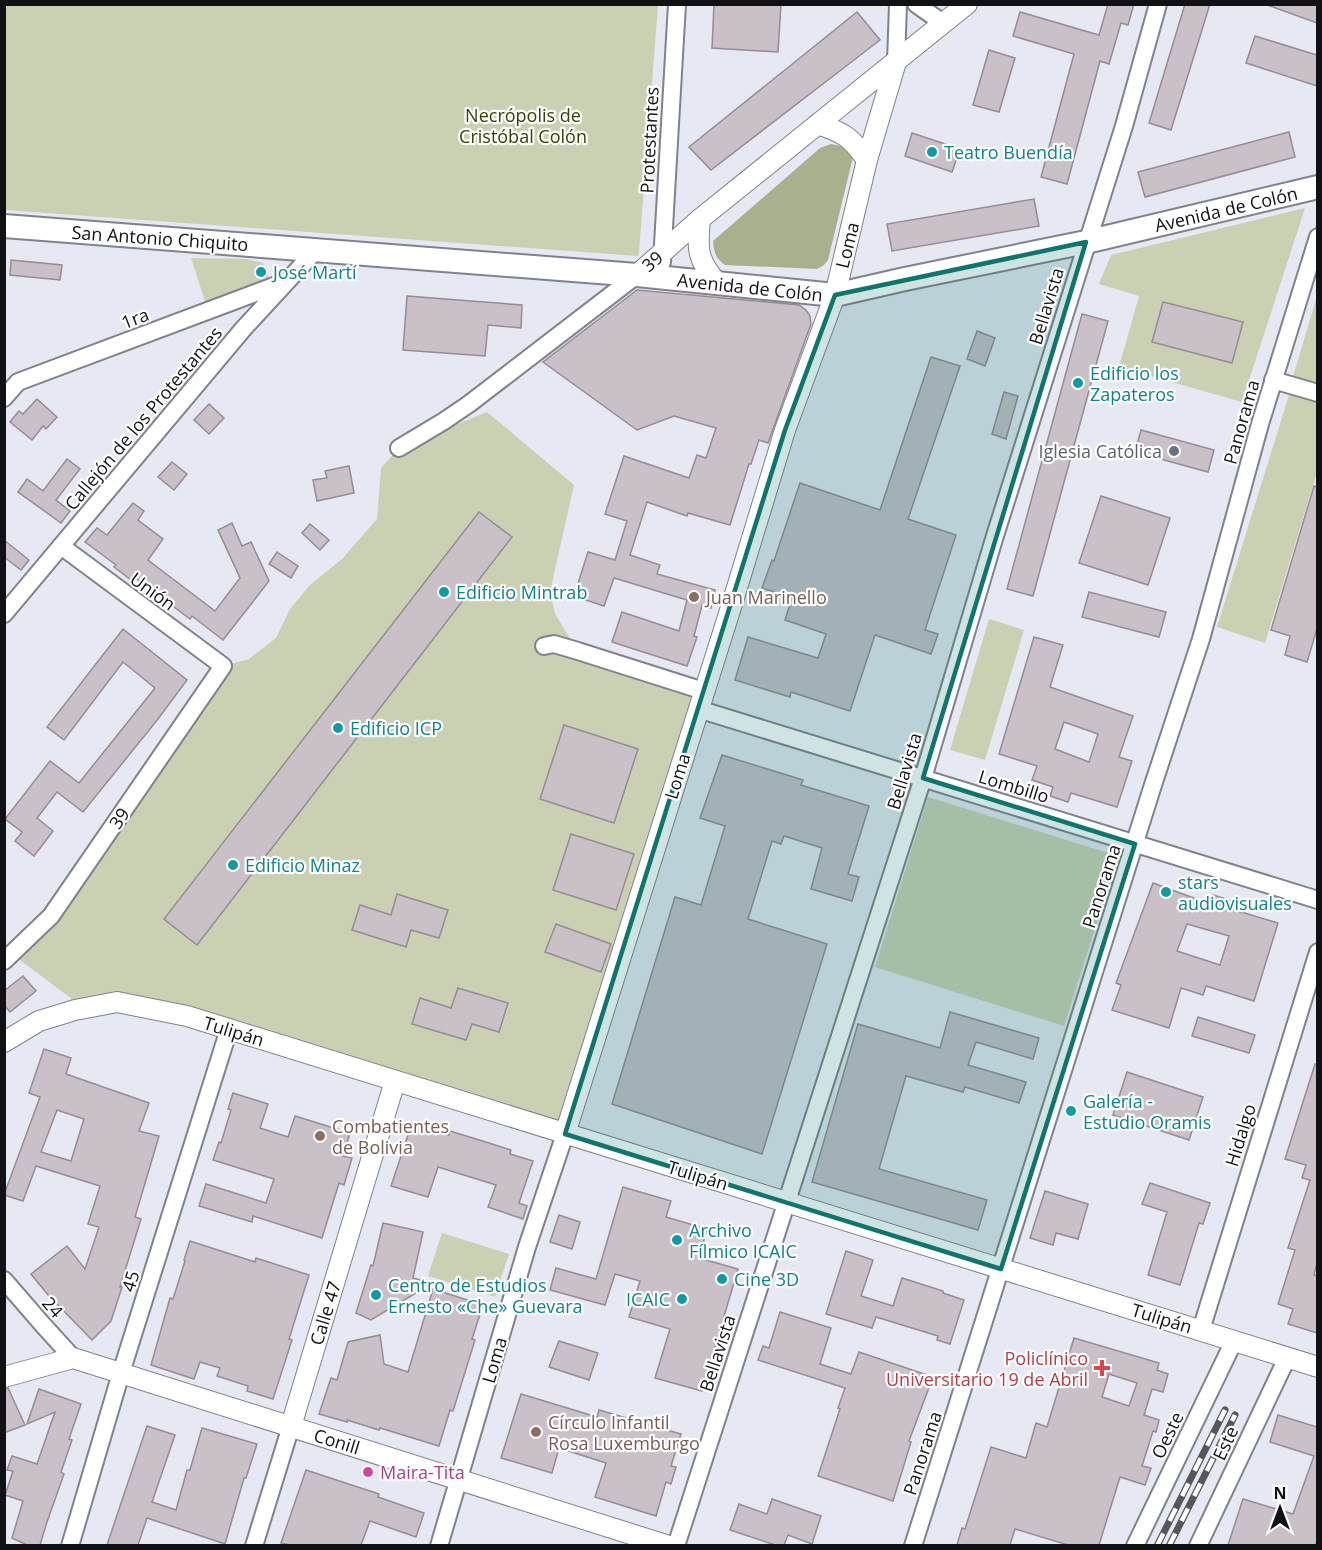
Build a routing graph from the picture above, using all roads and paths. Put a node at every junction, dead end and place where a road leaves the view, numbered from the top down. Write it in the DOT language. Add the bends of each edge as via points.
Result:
graph roads {
  1 [pos="677,4"];
  2 [pos="898,4"];
  3 [pos="916,4"];
  4 [pos="967,4"];
  5 [pos="1158,4"];
  6 [pos="943,23"];
  7 [pos="896,62"];
  8 [pos="818,124"];
  9 [pos="867,160"];
  10 [pos="1317,187"];
  11 [pos="700,219"];
  12 [pos="4,226"];
  13 [pos="1317,237"];
  14 [pos="1086,242"];
  15 [pos="316,250"];
  16 [pos="662,253"];
  17 [pos="637,275"];
  18 [pos="661,278"];
  19 [pos="286,282"];
  20 [pos="718,284"];
  21 [pos="835,295"];
  22 [pos="1273,380"];
  23 [pos="1317,393"];
  24 [pos="4,399"];
  25 [pos="399,448"];
  26 [pos="61,546"];
  27 [pos="4,614"];
  28 [pos="544,646"];
  29 [pos="223,666"];
  30 [pos="701,700"];
  31 [pos="923,778"];
  32 [pos="1135,844"];
  33 [pos="1317,900"];
  34 [pos="1317,952"];
  35 [pos="4,961"];
  36 [pos="229,1029"];
  37 [pos="4,1042"];
  38 [pos="395,1081"];
  39 [pos="566,1134"];
  40 [pos="785,1202"];
  41 [pos="1001,1269"];
  42 [pos="4,1280"];
  43 [pos="1201,1330"];
  44 [pos="1234,1341"];
  45 [pos="73,1358"];
  46 [pos="1287,1358"];
  47 [pos="1317,1367"];
  48 [pos="121,1373"];
  49 [pos="4,1377"];
  50 [pos="291,1426"];
  51 [pos="459,1479"];
  52 [pos="70,1545"];
  53 [pos="254,1545"];
  54 [pos="439,1545"];
  55 [pos="669,1545"];
  56 [pos="676,1545"];
  57 [pos="913,1545"];
  58 [pos="1135,1545"];
  59 [pos="1198,1545"];
  1 -- 16 [label="street, Protestantes"];
  2 -- 7 [label="street, Loma"];
  3 -- 6 [label="street"];
  4 -- 6 [label="street, 39"];
  5 -- 14 [label="street, Bellavista"];
  6 -- 7 [label="street, 39"];
  7 -- 8 [label="street, 39"];
  7 -- 9 [label="street, Loma"];
  8 -- 9 [label="street" via="843,134"];
  8 -- 11 [label="street, 39"];
  9 -- 21 [label="street, Loma"];
  10 -- 14 [label="main road, Avenida de Colón"];
  11 -- 16 [label="street, 39"];
  11 -- 20 [label="street" via="700,259"];
  12 -- 15 [label="main road, San Antonio Chiquito"];
  13 -- 22 [label="street, Panorama"];
  14 -- 21 [label="main road, Avenida de Colón"];
  14 -- 31 [label="street, Bellavista"];
  15 -- 17 [label="main road, Avenida de Colón"];
  15 -- 19 [label="street, Callejón de los Protestantes"];
  16 -- 17 [label="street, 39"];
  16 -- 18 [label="street, Protestantes"];
  17 -- 18 [label="main road, Avenida de Colón"];
  17 -- 25 [label="street, 39" via="469,404"];
  18 -- 20 [label="main road, Avenida de Colón"];
  19 -- 24 [label="street, 1ra" via="18,382"];
  19 -- 26 [label="street, Callejón de los Protestantes"];
  20 -- 21 [label="main road, Avenida de Colón"];
  21 -- 30 [label="street, Loma" via="785,430"];
  22 -- 23 [label="street"];
  22 -- 32 [label="street, Panorama" via="1201,639"];
  26 -- 27 [label="street, Callejón de los Protestantes"];
  26 -- 29 [label="street, Unión"];
  28 -- 30 [label="street, Lombillo" via="578,651"];
  29 -- 35 [label="street, 39" via="51,916"];
  30 -- 31 [label="street, Lombillo"];
  30 -- 39 [label="street, Loma"];
  31 -- 32 [label="street, Lombillo"];
  31 -- 40 [label="street, Bellavista"];
  32 -- 33 [label="street, Lombillo"];
  32 -- 41 [label="street, Panorama"];
  34 -- 43 [label="street, Hidalgo"];
  36 -- 37 [label="street, Tulipán" via="117,1002 39,1021"];
  36 -- 38 [label="street, Tulipán"];
  36 -- 48 [label="street, 45"];
  38 -- 39 [label="street, Tulipán"];
  38 -- 50 [label="street, Calle 47"];
  39 -- 40 [label="street, Tulipán"];
  39 -- 51 [label="street, Loma" via="527,1247"];
  40 -- 41 [label="street, Tulipán"];
  40 -- 56 [label="street, Bellavista"];
  41 -- 43 [label="street, Tulipán"];
  41 -- 57 [label="street, Panorama"];
  42 -- 45 [label="street, 24"];
  43 -- 44 [label="street, Tulipán"];
  44 -- 46 [label="street, Tulipán"];
  44 -- 58 [label="street, Oeste"];
  45 -- 48 [label="street, Conill"];
  45 -- 49 [label="street"];
  46 -- 47 [label="street, Tulipán"];
  46 -- 59 [label="street, Este"];
  48 -- 50 [label="street, Conill"];
  48 -- 52 [label="street, 45"];
  50 -- 51 [label="street, Conill"];
  50 -- 53 [label="street, Calle 47"];
  51 -- 54 [label="street, Loma"];
  51 -- 55 [label="street, Conill"];
}
